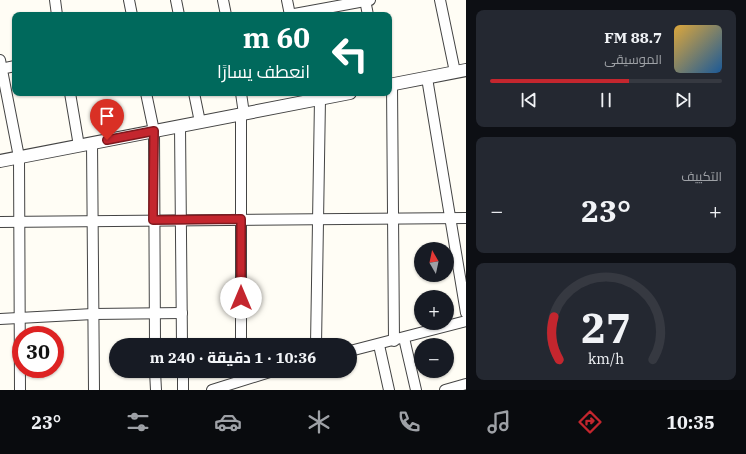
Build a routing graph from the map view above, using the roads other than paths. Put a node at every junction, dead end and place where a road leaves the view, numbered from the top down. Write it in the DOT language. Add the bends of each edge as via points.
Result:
graph roads {
  1 [pos="55,0"];
  2 [pos="129,0"];
  3 [pos="176,0"];
  4 [pos="223,0"];
  5 [pos="287,0"];
  6 [pos="367,0"];
  7 [pos="440,0"];
  8 [pos="57,12"];
  9 [pos="131,12"];
  10 [pos="178,12"];
  11 [pos="225,12"];
  12 [pos="289,12"];
  13 [pos="305,12"];
  14 [pos="368,12"];
  15 [pos="1,66"];
  16 [pos="12,66"];
  17 [pos="461,71"];
  18 [pos="427,78"];
  19 [pos="392,85"];
  20 [pos="71,96"];
  21 [pos="147,96"];
  22 [pos="195,96"];
  23 [pos="240,96"];
  24 [pos="327,96"];
  25 [pos="391,96"];
  26 [pos="311,98"];
  27 [pos="243,114"];
  28 [pos="200,122"];
  29 [pos="180,126"];
  30 [pos="154,131"];
  31 [pos="92,143"];
  32 [pos="79,146"];
  33 [pos="19,157"];
  34 [pos="0,161"];
  35 [pos="318,218"];
  36 [pos="393,218"];
  37 [pos="466,218"];
  38 [pos="241,219"];
  39 [pos="451,219"];
  40 [pos="93,220"];
  41 [pos="153,220"];
  42 [pos="181,220"];
  43 [pos="0,222"];
  44 [pos="19,222"];
  45 [pos="154,313"];
  46 [pos="182,313"];
  47 [pos="466,313"];
  48 [pos="93,314"];
  49 [pos="20,318"];
  50 [pos="0,319"];
  51 [pos="466,321"];
  52 [pos="155,338"];
  53 [pos="182,338"];
  54 [pos="241,338"];
  55 [pos="316,338"];
  56 [pos="404,338"];
  57 [pos="394,341"];
  58 [pos="379,345"];
  59 [pos="357,350"];
  60 [pos="156,378"];
  61 [pos="183,378"];
  62 [pos="236,378"];
  63 [pos="466,384"];
  64 [pos="20,390"];
  65 [pos="94,390"];
  66 [pos="156,390"];
  67 [pos="183,390"];
  68 [pos="212,390"];
  69 [pos="389,390"];
  70 [pos="416,390"];
  71 [pos="445,390"];
  1 -- 8 [label="street"];
  2 -- 9 [label="street"];
  3 -- 10 [label="street"];
  4 -- 11 [label="street"];
  5 -- 12 [label="street"];
  6 -- 13 [label="street"];
  6 -- 14 [label="street"];
  7 -- 17 [label="street"];
  15 -- 16 [label="street"];
  15 -- 33 [label="street"];
  17 -- 18 [label="street"];
  18 -- 19 [label="street"];
  18 -- 39 [label="street"];
  20 -- 32 [label="street"];
  21 -- 30 [label="street"];
  22 -- 28 [label="street"];
  23 -- 27 [label="street"];
  24 -- 26 [label="street"];
  25 -- 36 [label="street"];
  26 -- 27 [label="street"];
  26 -- 35 [label="street"];
  27 -- 28 [label="street"];
  27 -- 38 [label="street"];
  28 -- 29 [label="street"];
  29 -- 30 [label="street"];
  29 -- 42 [label="street"];
  30 -- 31 [label="street"];
  30 -- 41 [label="street"];
  31 -- 32 [label="street"];
  31 -- 40 [label="street"];
  32 -- 33 [label="street"];
  33 -- 34 [label="street"];
  33 -- 44 [label="street"];
  35 -- 36 [label="street"];
  35 -- 38 [label="street"];
  35 -- 55 [label="street"];
  36 -- 39 [label="street"];
  36 -- 57 [label="street"];
  37 -- 39 [label="street"];
  38 -- 42 [label="street"];
  38 -- 54 [label="street"];
  39 -- 47 [label="street"];
  40 -- 41 [label="street"];
  40 -- 44 [label="street"];
  40 -- 48 [label="street"];
  41 -- 42 [label="street"];
  41 -- 45 [label="street"];
  42 -- 46 [label="street"];
  43 -- 44 [label="street"];
  44 -- 49 [label="street"];
  45 -- 46 [label="street"];
  45 -- 48 [label="street"];
  45 -- 52 [label="street"];
  46 -- 53 [label="street"];
  48 -- 49 [label="street"];
  48 -- 65 [label="street"];
  49 -- 50 [label="street"];
  49 -- 64 [label="street"];
  51 -- 56 [label="street"];
  56 -- 57 [label="street"];
  56 -- 70 [label="street"];
  57 -- 58 [label="street"];
  58 -- 59 [label="street"];
  58 -- 69 [label="street"];
  60 -- 66 [label="street"];
  61 -- 67 [label="street"];
  62 -- 68 [label="street"];
  63 -- 71 [label="street"];
}
